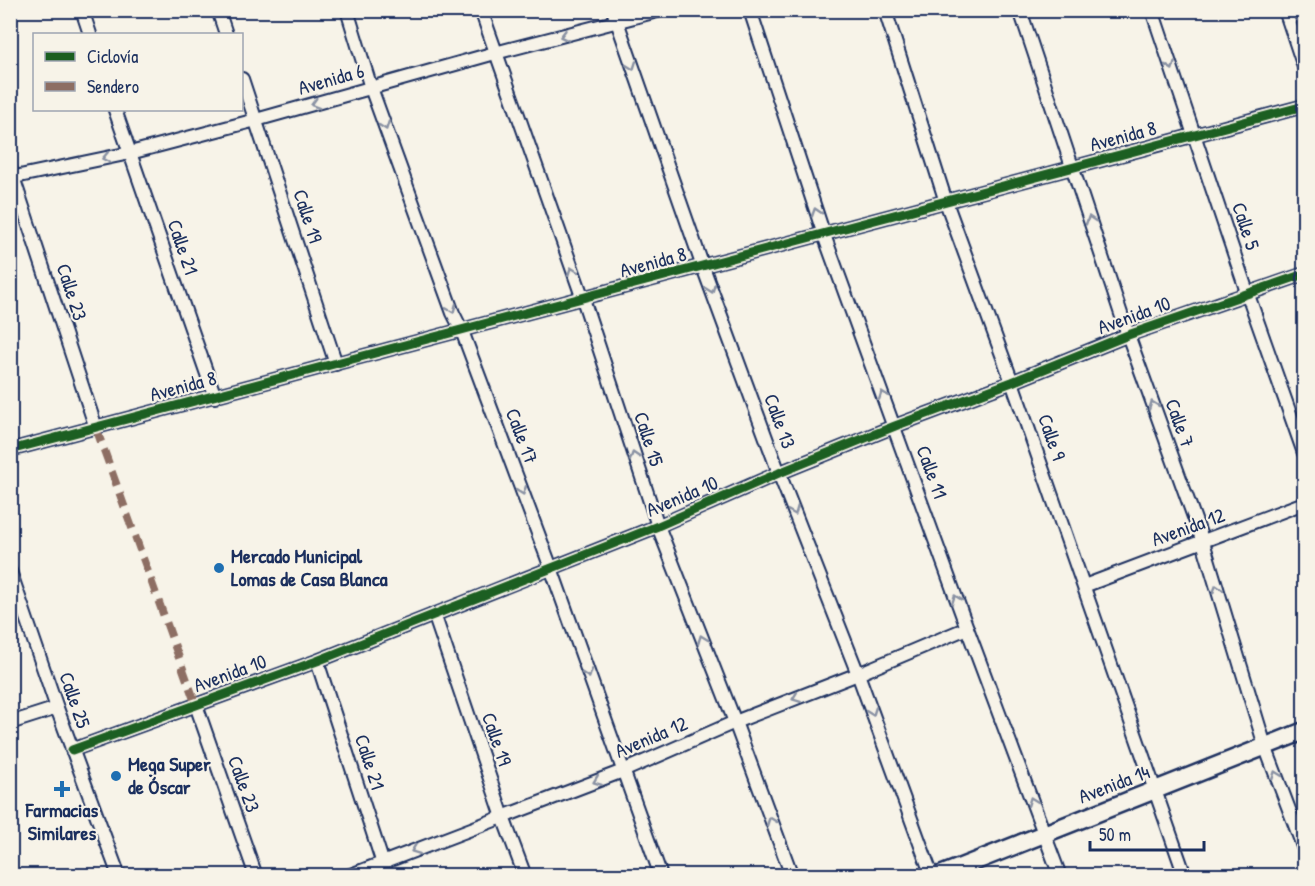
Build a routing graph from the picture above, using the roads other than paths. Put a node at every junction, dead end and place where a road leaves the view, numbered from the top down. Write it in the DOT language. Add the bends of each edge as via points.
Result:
graph roads {
  1 [pos="82,10"];
  2 [pos="218,10"];
  3 [pos="347,10"];
  4 [pos="481,10"];
  5 [pos="661,10"];
  6 [pos="750,10"];
  7 [pos="885,10"];
  8 [pos="1020,10"];
  9 [pos="1152,10"];
  10 [pos="1285,10"];
  11 [pos="614,16"];
  12 [pos="90,33"];
  13 [pos="226,33"];
  14 [pos="495,54"];
  15 [pos="1305,67"];
  16 [pos="243,82"];
  17 [pos="371,88"];
  18 [pos="1305,106"];
  19 [pos="115,111"];
  20 [pos="256,120"];
  21 [pos="1195,135"];
  22 [pos="130,153"];
  23 [pos="1073,168"];
  24 [pos="12,175"];
  25 [pos="946,202"];
  26 [pos="824,235"];
  27 [pos="703,267"];
  28 [pos="1305,274"];
  29 [pos="1248,295"];
  30 [pos="583,299"];
  31 [pos="462,331"];
  32 [pos="1128,335"];
  33 [pos="336,364"];
  34 [pos="1012,382"];
  35 [pos="215,397"];
  36 [pos="894,426"];
  37 [pos="96,428"];
  38 [pos="10,450"];
  39 [pos="1305,453"];
  40 [pos="779,473"];
  41 [pos="1305,503"];
  42 [pos="658,526"];
  43 [pos="1203,542"];
  44 [pos="551,568"];
  45 [pos="10,571"];
  46 [pos="1084,586"];
  47 [pos="434,614"];
  48 [pos="967,628"];
  49 [pos="317,661"];
  50 [pos="858,674"];
  51 [pos="196,705"];
  52 [pos="57,708"];
  53 [pos="735,722"];
  54 [pos="10,723"];
  55 [pos="1305,731"];
  56 [pos="1265,746"];
  57 [pos="72,750"];
  58 [pos="623,771"];
  59 [pos="1155,790"];
  60 [pos="503,817"];
  61 [pos="1044,833"];
  62 [pos="1305,849"];
  63 [pos="382,863"];
  64 [pos="119,876"];
  65 [pos="256,876"];
  66 [pos="348,876"];
  67 [pos="387,876"];
  68 [pos="525,876"];
  69 [pos="661,876"];
  70 [pos="792,876"];
  71 [pos="932,876"];
  72 [pos="938,876"];
  73 [pos="1060,876"];
  74 [pos="1185,876"];
  1 -- 12 [label="street"];
  2 -- 13 [label="street"];
  3 -- 17 [label="street, Calle 17"];
  4 -- 14 [label="street, Calle 15"];
  5 -- 11 [label="street, Avenida 6"];
  26 -- 6 [label="street, Calle 11, one-way"];
  7 -- 25 [label="street, Calle 9"];
  8 -- 23 [label="street, Calle 7"];
  9 -- 21 [label="street, Calle 5, one-way"];
  10 -- 15 [label="street"];
  11 -- 14 [label="street, Avenida 6, one-way"];
  11 -- 27 [label="street, Calle 13, one-way"];
  14 -- 17 [label="street, Avenida 6"];
  30 -- 14 [label="street, Calle 15, one-way"];
  16 -- 20 [label="street, Calle 19"];
  17 -- 20 [label="street, Avenida 6, one-way"];
  17 -- 31 [label="street, Calle 17, one-way"];
  18 -- 21 [label="street, Avenida 8"];
  19 -- 22 [label="street, Calle 21"];
  20 -- 22 [label="street, Avenida 6"];
  20 -- 33 [label="street, Calle 19"];
  21 -- 23 [label="street, Avenida 8"];
  21 -- 29 [label="street, Calle 5"];
  22 -- 24 [label="street, Avenida 6, one-way"];
  22 -- 35 [label="street, Calle 21"];
  23 -- 25 [label="street, Avenida 8"];
  32 -- 23 [label="street, Calle 7, one-way"];
  24 -- 37 [label="street, Calle 23"];
  25 -- 26 [label="street, Avenida 8"];
  25 -- 34 [label="street, Calle 9"];
  26 -- 27 [label="street, Avenida 8"];
  36 -- 26 [label="street, Calle 11, one-way"];
  27 -- 30 [label="street, Avenida 8"];
  27 -- 40 [label="street, Calle 13, one-way"];
  28 -- 29 [label="street, Avenida 10"];
  29 -- 32 [label="street, Avenida 10"];
  29 -- 39 [label="street, Calle 5"];
  30 -- 31 [label="street, Avenida 8"];
  42 -- 30 [label="street, Calle 15, one-way"];
  31 -- 33 [label="street, Avenida 8"];
  31 -- 44 [label="street, Calle 17, one-way"];
  32 -- 34 [label="street, Avenida 10"];
  43 -- 32 [label="street, Calle 7, one-way"];
  33 -- 35 [label="street, Avenida 8"];
  34 -- 36 [label="street, Avenida 10"];
  34 -- 46 [label="street, Calle 9"];
  35 -- 37 [label="street, Avenida 8"];
  36 -- 40 [label="street, Avenida 10"];
  48 -- 36 [label="street, Calle 11, one-way"];
  37 -- 38 [label="street, Avenida 8"];
  40 -- 42 [label="street, Avenida 10"];
  40 -- 50 [label="street, Calle 13, one-way"];
  41 -- 43 [label="street, Avenida 12"];
  42 -- 44 [label="street, Avenida 10"];
  53 -- 42 [label="street, Calle 15, one-way"];
  43 -- 46 [label="street, Avenida 12"];
  56 -- 43 [label="street, Calle 7, one-way"];
  44 -- 47 [label="street, Avenida 10"];
  44 -- 58 [label="street, Calle 17, one-way"];
  45 -- 52 [label="street, Calle 25"];
  46 -- 59 [label="street, Calle 9"];
  47 -- 49 [label="street, Avenida 10"];
  47 -- 60 [label="street, Calle 19"];
  48 -- 50 [label="street, Avenida 12"];
  61 -- 48 [label="street, Calle 11, one-way"];
  49 -- 51 [label="street, Avenida 10"];
  49 -- 63 [label="street, Calle 21"];
  50 -- 53 [label="street, Avenida 12, one-way"];
  50 -- 71 [label="street, Calle 13, one-way"];
  51 -- 57 [label="street, Avenida 10"];
  51 -- 65 [label="street, Calle 23"];
  52 -- 54 [label="street"];
  52 -- 57 [label="street, Calle 25"];
  53 -- 58 [label="street, Avenida 12"];
  70 -- 53 [label="street, Calle 15, one-way"];
  55 -- 56 [label="main road, Avenida 14"];
  56 -- 59 [label="main road, Avenida 14"];
  62 -- 56 [label="street, Calle 7, one-way"];
  57 -- 64 [label="street, Calle 25"];
  58 -- 60 [label="street, Avenida 12, one-way"];
  58 -- 69 [label="street, Calle 17"];
  59 -- 61 [label="main road, Avenida 14"];
  59 -- 74 [label="street, Calle 9"];
  60 -- 63 [label="street, Avenida 12, one-way"];
  60 -- 68 [label="street, Calle 19"];
  61 -- 72 [label="main road, Avenida 14"];
  61 -- 73 [label="street, Calle 11"];
  63 -- 66 [label="street, Avenida 12"];
  63 -- 67 [label="street, Calle 21"];
}
